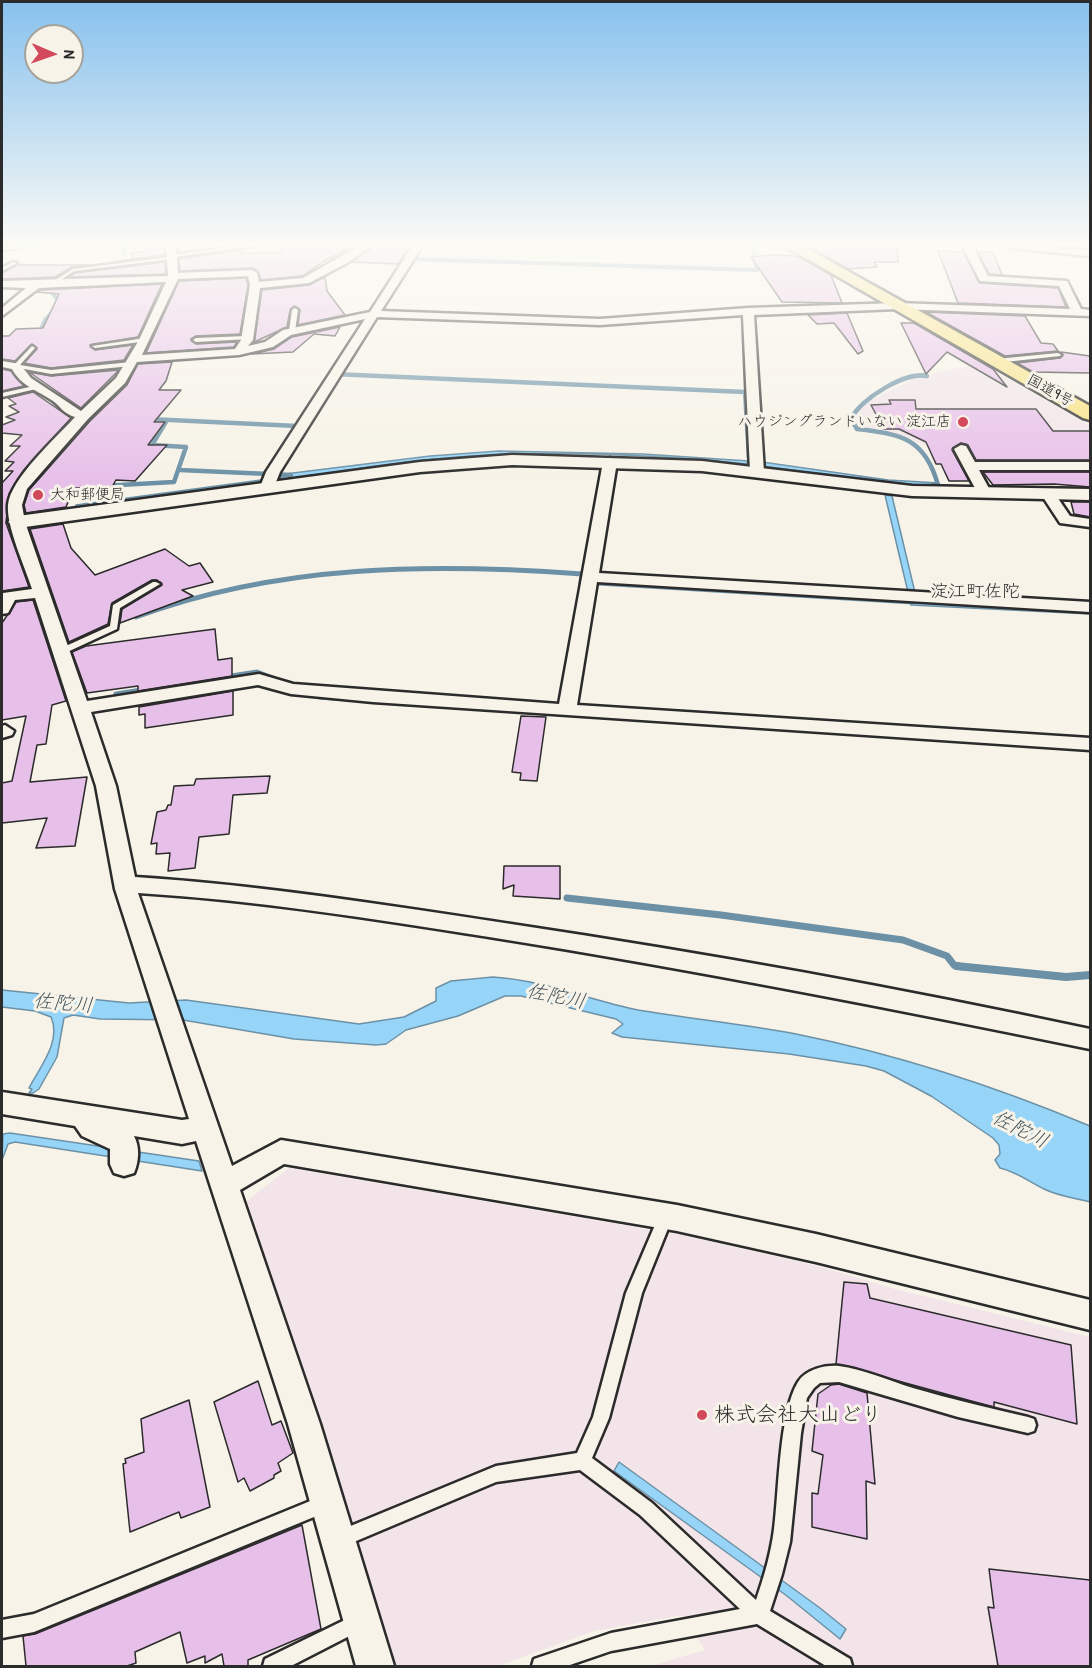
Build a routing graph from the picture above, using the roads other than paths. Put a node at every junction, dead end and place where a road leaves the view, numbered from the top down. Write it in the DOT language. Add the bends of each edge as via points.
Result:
graph roads {
  1 [pos="153,323"];
  2 [pos="249,323"];
  3 [pos="294,323"];
  4 [pos="331,323"];
  5 [pos="368,323"];
  6 [pos="749,323"];
  7 [pos="927,323"];
  8 [pos="292,331"];
  9 [pos="247,338"];
  10 [pos="145,340"];
  11 [pos="196,340"];
  12 [pos="95,346"];
  13 [pos="22,348"];
  14 [pos="32,348"];
  15 [pos="239,352"];
  16 [pos="1058,355"];
  17 [pos="132,361"];
  18 [pos="996,361"];
  19 [pos="10,365"];
  20 [pos="34,388"];
  21 [pos="2,395"];
  22 [pos="1090,414"];
  23 [pos="83,417"];
  24 [pos="961,449"];
  25 [pos="610,462"];
  26 [pos="970,466"];
  27 [pos="1090,466"];
  28 [pos="757,472"];
  29 [pos="267,487"];
  30 [pos="2,488"];
  31 [pos="20,488"];
  32 [pos="984,492"];
  33 [pos="1048,494"];
  34 [pos="1090,495"];
  35 [pos="12,519"];
  36 [pos="1090,523"];
  37 [pos="590,577"];
  38 [pos="156,584"];
  39 [pos="41,593"];
  40 [pos="1090,607"];
  41 [pos="2,609"];
  42 [pos="60,652"];
  43 [pos="81,708"];
  44 [pos="567,708"];
  45 [pos="1090,744"];
  46 [pos="126,887"];
  47 [pos="1090,1039"];
  48 [pos="2,1104"];
  49 [pos="83,1116"];
  50 [pos="204,1124"];
  51 [pos="125,1156"];
  52 [pos="223,1185"];
  53 [pos="666,1216"];
  54 [pos="1090,1315"];
  55 [pos="1028,1425"];
  56 [pos="582,1461"];
  57 [pos="328,1503"];
  58 [pos="339,1540"];
  59 [pos="759,1615"];
  60 [pos="362,1621"];
  61 [pos="2,1629"];
  62 [pos="272,1666"];
  63 [pos="375,1666"];
  64 [pos="541,1666"];
  65 [pos="843,1666"];
  1 -- 10 [label="street"];
  2 -- 9 [label="street"];
  3 -- 8 [label="lane"];
  4 -- 8 [label="street"];
  5 -- 29 [label="street"];
  6 -- 28 [label="street"];
  7 -- 18 [label="highway, 国道9号"];
  8 -- 15 [label="street" via="269,345"];
  9 -- 11 [label="lane"];
  9 -- 15 [label="street"];
  10 -- 12 [label="lane"];
  10 -- 17 [label="street"];
  13 -- 19 [label="lane"];
  14 -- 19 [label="lane"];
  15 -- 17 [label="street"];
  16 -- 18 [label="lane"];
  17 -- 19 [label="lane" via="51,372"];
  17 -- 23 [label="street" via="113,389"];
  18 -- 22 [label="highway, 国道9号"];
  19 -- 20 [label="street"];
  20 -- 21 [label="lane"];
  20 -- 23 [label="street"];
  23 -- 31 [label="street"];
  24 -- 26 [label="street"];
  25 -- 28 [label="street"];
  25 -- 29 [label="street" via="470,462"];
  25 -- 37 [label="street"];
  26 -- 27 [label="street"];
  26 -- 32 [label="street"];
  28 -- 32 [label="street" via="865,487"];
  29 -- 35 [label="street"];
  30 -- 31 [label="street"];
  31 -- 35 [label="street"];
  32 -- 33 [label="street"];
  33 -- 34 [label="street"];
  33 -- 36 [label="street" via="1065,520"];
  35 -- 39 [label="street"];
  37 -- 40 [label="street"];
  37 -- 44 [label="street"];
  38 -- 42 [label="lane" via="116,607 114,627"];
  39 -- 41 [label="street" via="9,596"];
  39 -- 42 [label="street"];
  42 -- 43 [label="street"];
  43 -- 44 [label="street" via="259,679 291,689 362,696"];
  43 -- 46 [label="street" via="106,786"];
  44 -- 45 [label="street"];
  46 -- 47 [label="street" via="180,887 372,910 644,952"];
  46 -- 50 [label="street"];
  48 -- 49 [label="street"];
  49 -- 50 [label="street" via="182,1132"];
  49 -- 51 [label="street" via="91,1128 124,1143"];
  50 -- 52 [label="street"];
  52 -- 53 [label="street" via="281,1152"];
  52 -- 57 [label="street"];
  53 -- 54 [label="street"];
  53 -- 56 [label="lane" via="634,1293 601,1418"];
  55 -- 59 [label="lane" via="958,1409 845,1375 828,1374 812,1379 798,1399 777,1564"];
  56 -- 58 [label="lane" via="496,1474"];
  56 -- 59 [label="lane" via="646,1509"];
  57 -- 58 [label="street"];
  57 -- 61 [label="lane" via="34,1623"];
  58 -- 60 [label="street"];
  59 -- 64 [label="lane" via="611,1642"];
  59 -- 65 [label="lane"];
  60 -- 62 [label="lane"];
  60 -- 63 [label="street"];
}
